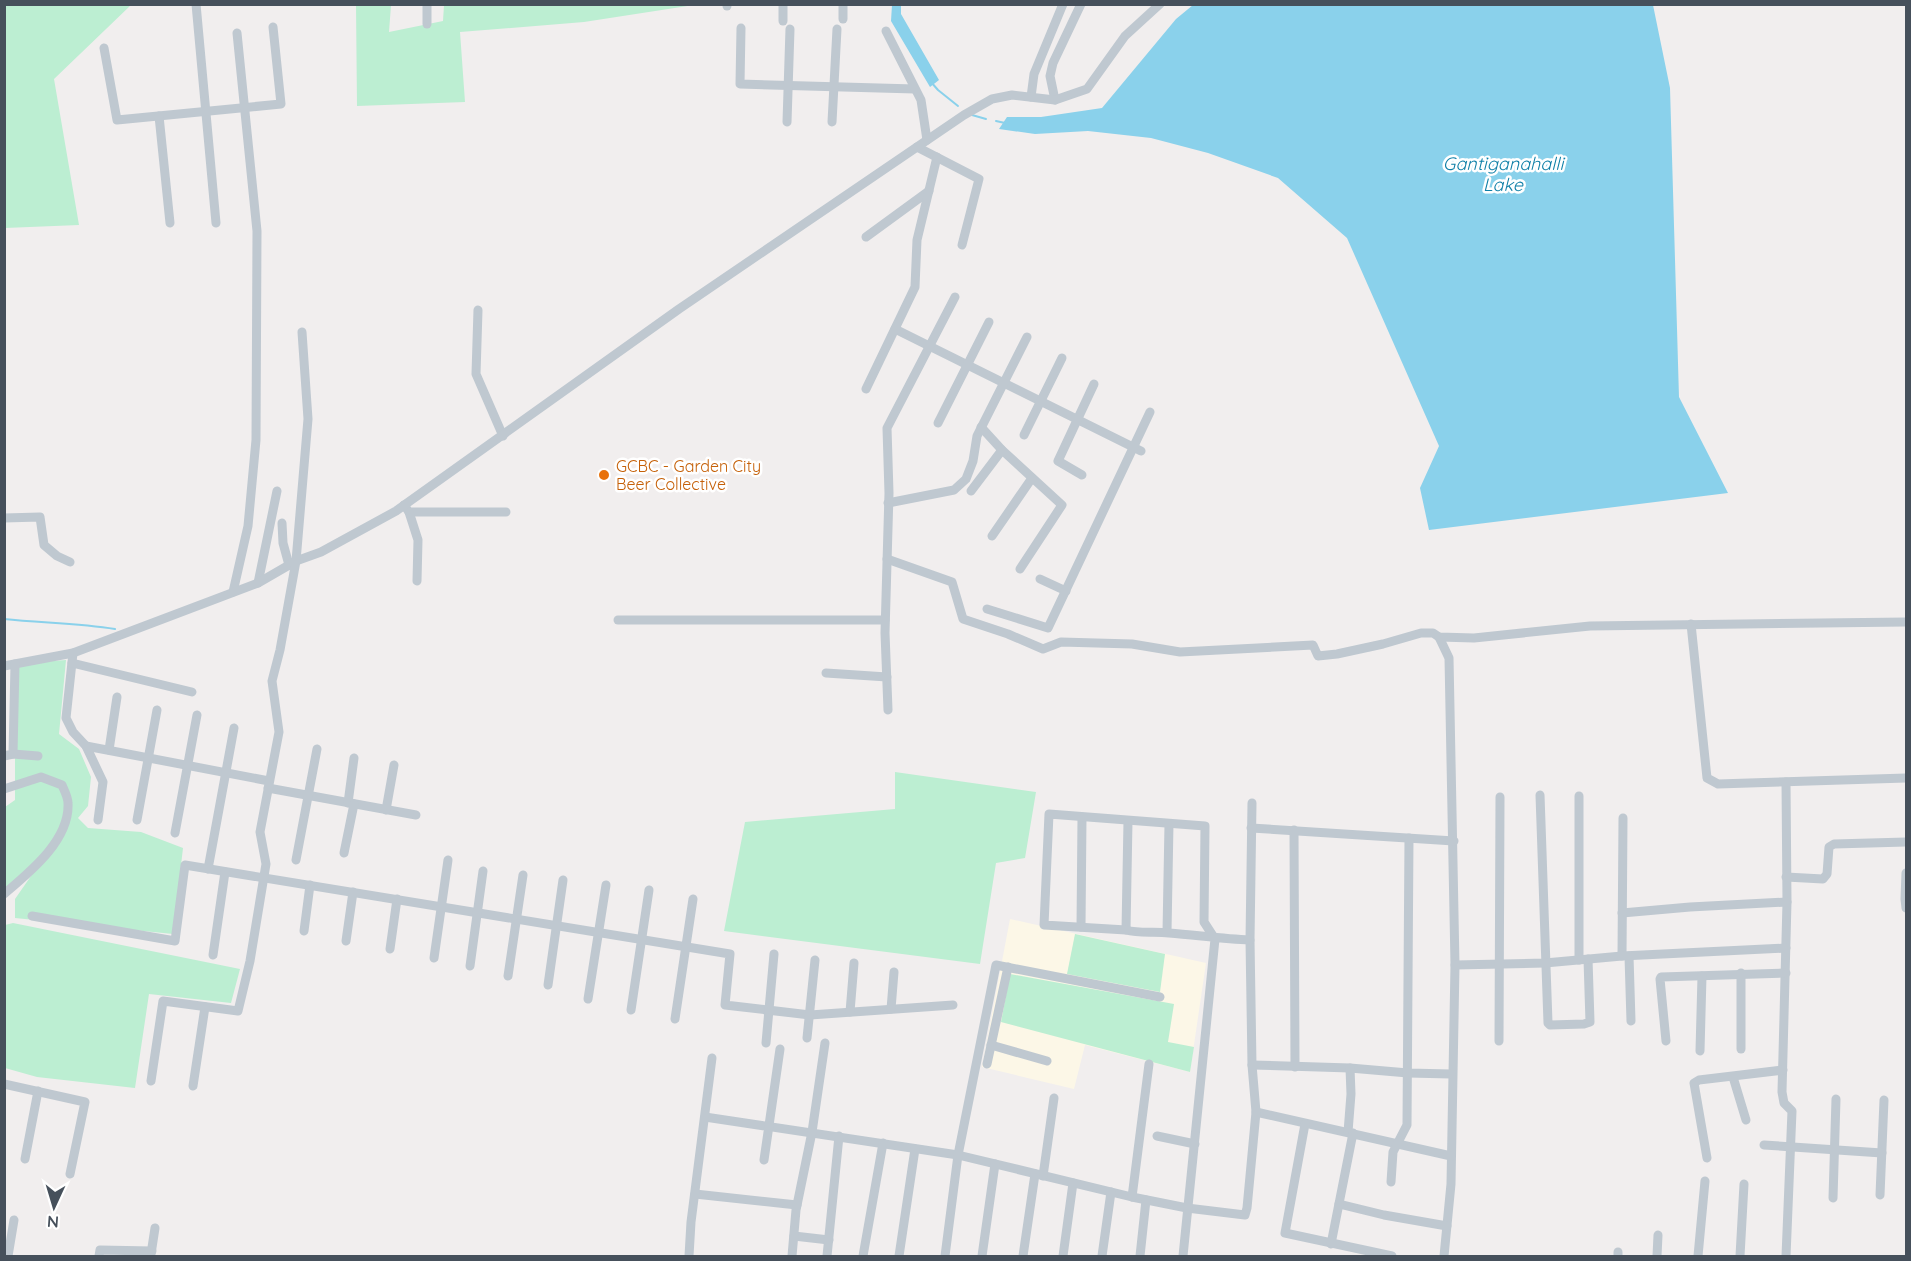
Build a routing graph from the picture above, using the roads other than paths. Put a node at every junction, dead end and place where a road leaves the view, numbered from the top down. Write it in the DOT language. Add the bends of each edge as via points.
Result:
graph roads {
  1 [pos="196,4"];
  2 [pos="427,4"];
  3 [pos="783,4"];
  4 [pos="843,4"];
  5 [pos="1063,4"];
  6 [pos="1081,4"];
  7 [pos="1160,4"];
  8 [pos="843,19"];
  9 [pos="427,24"];
  10 [pos="273,27"];
  11 [pos="741,28"];
  12 [pos="837,29"];
  13 [pos="886,31"];
  14 [pos="237,33"];
  15 [pos="104,48"];
  16 [pos="788,85"];
  17 [pos="834,86"];
  18 [pos="915,89"];
  19 [pos="1031,97"];
  20 [pos="1054,100"];
  21 [pos="244,108"];
  22 [pos="207,111"];
  23 [pos="159,116"];
  24 [pos="787,122"];
  25 [pos="832,122"];
  26 [pos="927,140"];
  27 [pos="917,147"];
  28 [pos="937,157"];
  29 [pos="929,190"];
  30 [pos="170,223"];
  31 [pos="216,223"];
  32 [pos="866,237"];
  33 [pos="963,245"];
  34 [pos="955,297"];
  35 [pos="478,310"];
  36 [pos="989,321"];
  37 [pos="895,329"];
  38 [pos="302,332"];
  39 [pos="1027,337"];
  40 [pos="929,346"];
  41 [pos="1062,358"];
  42 [pos="967,365"];
  43 [pos="1003,383"];
  44 [pos="1094,384"];
  45 [pos="866,389"];
  46 [pos="1041,402"];
  47 [pos="1150,412"];
  48 [pos="1077,420"];
  49 [pos="938,423"];
  50 [pos="981,428"];
  51 [pos="1024,435"];
  52 [pos="503,436"];
  53 [pos="1137,449"];
  54 [pos="1002,450"];
  55 [pos="1082,475"];
  56 [pos="1032,478"];
  57 [pos="277,491"];
  58 [pos="971,491"];
  59 [pos="888,503"];
  60 [pos="406,509"];
  61 [pos="506,512"];
  62 [pos="4,518"];
  63 [pos="282,523"];
  64 [pos="992,536"];
  65 [pos="887,559"];
  66 [pos="70,561"];
  67 [pos="293,563"];
  68 [pos="1020,568"];
  69 [pos="1040,579"];
  70 [pos="417,581"];
  71 [pos="258,582"];
  72 [pos="1066,591"];
  73 [pos="233,592"];
  74 [pos="987,609"];
  75 [pos="618,620"];
  76 [pos="885,620"];
  77 [pos="1906,622"];
  78 [pos="1691,624"];
  79 [pos="1439,637"];
  80 [pos="72,658"];
  81 [pos="15,664"];
  82 [pos="4,666"];
  83 [pos="826,673"];
  84 [pos="886,677"];
  85 [pos="192,692"];
  86 [pos="117,697"];
  87 [pos="157,710"];
  88 [pos="888,710"];
  89 [pos="197,715"];
  90 [pos="234,728"];
  91 [pos="86,746"];
  92 [pos="317,749"];
  93 [pos="109,750"];
  94 [pos="9,755"];
  95 [pos="38,756"];
  96 [pos="148,758"];
  97 [pos="354,758"];
  98 [pos="187,765"];
  99 [pos="394,765"];
  100 [pos="226,773"];
  101 [pos="1906,778"];
  102 [pos="1786,782"];
  103 [pos="269,784"];
  104 [pos="4,789"];
  105 [pos="308,795"];
  106 [pos="1540,795"];
  107 [pos="1579,796"];
  108 [pos="1500,797"];
  109 [pos="351,803"];
  110 [pos="1252,803"];
  111 [pos="386,810"];
  112 [pos="416,815"];
  113 [pos="1082,817"];
  114 [pos="1623,818"];
  115 [pos="98,820"];
  116 [pos="137,820"];
  117 [pos="1128,821"];
  118 [pos="1169,824"];
  119 [pos="1251,828"];
  120 [pos="1294,830"];
  121 [pos="175,833"];
  122 [pos="1409,838"];
  123 [pos="1454,841"];
  124 [pos="1906,842"];
  125 [pos="344,853"];
  126 [pos="296,860"];
  127 [pos="448,861"];
  128 [pos="208,869"];
  129 [pos="225,872"];
  130 [pos="483,872"];
  131 [pos="1906,873"];
  132 [pos="523,875"];
  133 [pos="1786,877"];
  134 [pos="264,878"];
  135 [pos="563,880"];
  136 [pos="310,885"];
  137 [pos="606,885"];
  138 [pos="650,890"];
  139 [pos="353,892"];
  140 [pos="4,894"];
  141 [pos="397,899"];
  142 [pos="693,899"];
  143 [pos="1787,902"];
  144 [pos="442,907"];
  145 [pos="1906,908"];
  146 [pos="477,912"];
  147 [pos="1622,913"];
  148 [pos="32,916"];
  149 [pos="517,919"];
  150 [pos="557,925"];
  151 [pos="1081,927"];
  152 [pos="1126,930"];
  153 [pos="303,931"];
  154 [pos="599,932"];
  155 [pos="1167,932"];
  156 [pos="642,939"];
  157 [pos="1215,939"];
  158 [pos="1250,940"];
  159 [pos="346,941"];
  160 [pos="686,946"];
  161 [pos="1786,948"];
  162 [pos="390,949"];
  163 [pos="774,954"];
  164 [pos="213,955"];
  165 [pos="1625,956"];
  166 [pos="434,958"];
  167 [pos="815,960"];
  168 [pos="1584,960"];
  169 [pos="854,963"];
  170 [pos="1545,963"];
  171 [pos="1455,965"];
  172 [pos="1499,965"];
  173 [pos="470,966"];
  174 [pos="1008,967"];
  175 [pos="894,972"];
  176 [pos="1741,973"];
  177 [pos="1786,973"];
  178 [pos="508,976"];
  179 [pos="1702,976"];
  180 [pos="548,985"];
  181 [pos="1160,997"];
  182 [pos="588,999"];
  183 [pos="954,1005"];
  184 [pos="205,1007"];
  185 [pos="891,1009"];
  186 [pos="631,1010"];
  187 [pos="769,1010"];
  188 [pos="850,1012"];
  189 [pos="810,1015"];
  190 [pos="675,1019"];
  191 [pos="1631,1021"];
  192 [pos="807,1038"];
  193 [pos="1499,1041"];
  194 [pos="1666,1041"];
  195 [pos="825,1043"];
  196 [pos="766,1044"];
  197 [pos="991,1045"];
  198 [pos="780,1049"];
  199 [pos="1741,1049"];
  200 [pos="1700,1051"];
  201 [pos="712,1058"];
  202 [pos="1047,1061"];
  203 [pos="987,1064"];
  204 [pos="1149,1064"];
  205 [pos="1252,1065"];
  206 [pos="1295,1067"];
  207 [pos="1350,1068"];
  208 [pos="1782,1070"];
  209 [pos="1408,1073"];
  210 [pos="1451,1074"];
  211 [pos="1733,1077"];
  212 [pos="151,1081"];
  213 [pos="4,1084"];
  214 [pos="193,1086"];
  215 [pos="38,1091"];
  216 [pos="1054,1098"];
  217 [pos="1836,1099"];
  218 [pos="1884,1100"];
  219 [pos="1256,1112"];
  220 [pos="705,1117"];
  221 [pos="1746,1120"];
  222 [pos="1305,1124"];
  223 [pos="769,1126"];
  224 [pos="812,1132"];
  225 [pos="1350,1132"];
  226 [pos="839,1136"];
  227 [pos="1157,1136"];
  228 [pos="883,1143"];
  229 [pos="1195,1144"];
  230 [pos="1397,1145"];
  231 [pos="1764,1145"];
  232 [pos="1792,1146"];
  233 [pos="915,1149"];
  234 [pos="1834,1150"];
  235 [pos="1882,1153"];
  236 [pos="958,1155"];
  237 [pos="1451,1156"];
  238 [pos="1707,1158"];
  239 [pos="25,1160"];
  240 [pos="764,1160"];
  241 [pos="995,1164"];
  242 [pos="70,1174"];
  243 [pos="1039,1175"];
  244 [pos="1705,1181"];
  245 [pos="1391,1182"];
  246 [pos="1072,1183"];
  247 [pos="1744,1184"];
  248 [pos="1111,1192"];
  249 [pos="695,1194"];
  250 [pos="1880,1195"];
  251 [pos="1132,1197"];
  252 [pos="1833,1198"];
  253 [pos="1146,1200"];
  254 [pos="1339,1204"];
  255 [pos="797,1205"];
  256 [pos="1187,1208"];
  257 [pos="14,1220"];
  258 [pos="1447,1226"];
  259 [pos="155,1228"];
  260 [pos="1658,1235"];
  261 [pos="794,1236"];
  262 [pos="829,1240"];
  263 [pos="1331,1244"];
  264 [pos="151,1254"];
  265 [pos="8,1257"];
  266 [pos="99,1257"];
  267 [pos="689,1257"];
  268 [pos="792,1257"];
  269 [pos="827,1257"];
  270 [pos="863,1257"];
  271 [pos="899,1257"];
  272 [pos="945,1257"];
  273 [pos="982,1257"];
  274 [pos="1023,1257"];
  275 [pos="1063,1257"];
  276 [pos="1102,1257"];
  277 [pos="1140,1257"];
  278 [pos="1183,1257"];
  279 [pos="1392,1257"];
  280 [pos="1444,1257"];
  281 [pos="1657,1257"];
  282 [pos="1698,1257"];
  283 [pos="1740,1257"];
  284 [pos="1786,1257"];
  1 -- 22 [label="street"];
  2 -- 9 [label="street"];
  3 -- 16 [label="street"];
  4 -- 8 [label="street"];
  5 -- 19 [label="street" via="1034,74"];
  6 -- 20 [label="street" via="1053,63 1050,76"];
  7 -- 20 [label="street" via="1125,36 1087,89"];
  10 -- 21 [label="street" via="281,104"];
  11 -- 16 [label="street" via="740,84"];
  12 -- 17 [label="street"];
  13 -- 18 [label="street"];
  14 -- 21 [label="street"];
  15 -- 23 [label="street" via="117,120"];
  16 -- 17 [label="street"];
  16 -- 24 [label="street"];
  17 -- 18 [label="street"];
  17 -- 25 [label="street"];
  18 -- 26 [label="street" via="921,100"];
  19 -- 20 [label="street"];
  19 -- 26 [label="street" via="992,99"];
  21 -- 22 [label="street"];
  21 -- 73 [label="street" via="257,231 256,440 248,526"];
  22 -- 23 [label="street"];
  22 -- 31 [label="street"];
  23 -- 30 [label="street"];
  26 -- 27 [label="street"];
  27 -- 28 [label="street"];
  27 -- 52 [label="street" via="679,309"];
  28 -- 29 [label="street"];
  28 -- 33 [label="street" via="979,179"];
  29 -- 32 [label="street"];
  29 -- 37 [label="street" via="917,240 915,287"];
  34 -- 40 [label="street"];
  35 -- 52 [label="street" via="476,374"];
  36 -- 42 [label="street"];
  37 -- 40 [label="street"];
  37 -- 45 [label="street"];
  38 -- 67 [label="street" via="308,419"];
  39 -- 43 [label="street"];
  40 -- 42 [label="street"];
  40 -- 59 [label="street" via="887,428"];
  41 -- 46 [label="street"];
  42 -- 43 [label="street"];
  42 -- 49 [label="street"];
  43 -- 46 [label="street"];
  43 -- 50 [label="street"];
  44 -- 48 [label="street"];
  46 -- 48 [label="street"];
  46 -- 51 [label="street"];
  47 -- 53 [label="street"];
  48 -- 53 [label="street"];
  48 -- 55 [label="street" via="1058,461"];
  50 -- 54 [label="street"];
  50 -- 59 [label="street" via="966,479 954,490"];
  52 -- 60 [label="street"];
  53 -- 72 [label="street"];
  54 -- 56 [label="street"];
  54 -- 58 [label="street"];
  56 -- 64 [label="street"];
  56 -- 68 [label="street" via="1062,505"];
  57 -- 71 [label="street"];
  59 -- 65 [label="street"];
  60 -- 61 [label="street"];
  60 -- 67 [label="street"];
  60 -- 70 [label="street" via="418,540"];
  62 -- 66 [label="street" via="40,517 44,545"];
  63 -- 67 [label="street" via="283,543"];
  65 -- 76 [label="street"];
  65 -- 79 [label="street" via="952,582 963,620 1042,649 1061,642 1132,644 1180,652 1313,645 1318,656 1421,633"];
  67 -- 71 [label="street"];
  67 -- 103 [label="street" via="272,681 279,732"];
  69 -- 72 [label="street"];
  71 -- 73 [label="street"];
  72 -- 74 [label="street" via="1048,628"];
  73 -- 80 [label="street"];
  75 -- 76 [label="street"];
  76 -- 84 [label="street"];
  77 -- 78 [label="street"];
  78 -- 79 [label="street"];
  78 -- 102 [label="street" via="1707,778 1718,784"];
  79 -- 123 [label="street" via="1449,658"];
  80 -- 81 [label="street"];
  80 -- 85 [label="street"];
  80 -- 91 [label="street" via="66,718"];
  81 -- 82 [label="street"];
  81 -- 94 [label="street"];
  83 -- 84 [label="street"];
  84 -- 88 [label="street"];
  86 -- 93 [label="street"];
  87 -- 96 [label="street"];
  89 -- 98 [label="street"];
  90 -- 100 [label="street"];
  91 -- 93 [label="street"];
  91 -- 115 [label="street" via="103,782"];
  92 -- 105 [label="street"];
  93 -- 96 [label="street"];
  94 -- 95 [label="street"];
  96 -- 98 [label="street"];
  96 -- 116 [label="street"];
  97 -- 109 [label="street"];
  98 -- 100 [label="street"];
  98 -- 121 [label="street"];
  99 -- 111 [label="street"];
  100 -- 103 [label="street"];
  100 -- 128 [label="street"];
  101 -- 102 [label="street"];
  102 -- 133 [label="street"];
  103 -- 105 [label="street"];
  103 -- 134 [label="street" via="260,832 266,864"];
  104 -- 140 [label="street" via="41,777 62,785 68,801 66,821 53,846 34,869"];
  105 -- 109 [label="street"];
  105 -- 126 [label="street"];
  106 -- 170 [label="street"];
  107 -- 168 [label="street"];
  108 -- 172 [label="street"];
  109 -- 111 [label="street"];
  109 -- 125 [label="street"];
  110 -- 119 [label="street"];
  111 -- 112 [label="street"];
  113 -- 117 [label="street"];
  113 -- 151 [label="street"];
  113 -- 151 [label="street" via="1049,814 1044,925"];
  114 -- 147 [label="street"];
  117 -- 118 [label="street"];
  117 -- 152 [label="street"];
  118 -- 155 [label="street"];
  118 -- 157 [label="street" via="1205,826 1204,922"];
  119 -- 120 [label="street"];
  119 -- 158 [label="street"];
  120 -- 122 [label="street"];
  120 -- 206 [label="street"];
  122 -- 123 [label="street"];
  122 -- 209 [label="street"];
  123 -- 171 [label="street"];
  124 -- 133 [label="street" via="1834,844 1829,847 1827,874 1823,879"];
  127 -- 144 [label="street"];
  128 -- 129 [label="street"];
  128 -- 148 [label="street" via="185,865 175,941"];
  129 -- 134 [label="street"];
  129 -- 164 [label="street"];
  130 -- 146 [label="street"];
  131 -- 145 [label="street"];
  132 -- 149 [label="street"];
  133 -- 143 [label="street"];
  134 -- 136 [label="street"];
  134 -- 184 [label="street" via="238,1011"];
  135 -- 150 [label="street"];
  136 -- 139 [label="street"];
  136 -- 153 [label="street"];
  137 -- 154 [label="street"];
  138 -- 156 [label="street"];
  139 -- 141 [label="street"];
  139 -- 159 [label="street"];
  141 -- 144 [label="street"];
  141 -- 162 [label="street"];
  142 -- 160 [label="street"];
  143 -- 147 [label="street"];
  143 -- 161 [label="street"];
  144 -- 146 [label="street"];
  144 -- 166 [label="street"];
  146 -- 149 [label="street"];
  146 -- 173 [label="street"];
  147 -- 165 [label="street"];
  149 -- 150 [label="street"];
  149 -- 178 [label="street"];
  150 -- 154 [label="street"];
  150 -- 180 [label="street"];
  151 -- 152 [label="street"];
  152 -- 155 [label="street"];
  154 -- 156 [label="street"];
  154 -- 182 [label="street"];
  155 -- 157 [label="street"];
  156 -- 160 [label="street"];
  156 -- 186 [label="street"];
  157 -- 158 [label="street"];
  157 -- 229 [label="street"];
  158 -- 205 [label="street"];
  160 -- 187 [label="street" via="730,954 725,1005"];
  160 -- 190 [label="street"];
  161 -- 165 [label="street"];
  161 -- 177 [label="street"];
  163 -- 187 [label="street"];
  165 -- 168 [label="street"];
  165 -- 191 [label="street"];
  167 -- 189 [label="street"];
  168 -- 170 [label="street"];
  168 -- 170 [label="street" via="1590,1022 1584,1024 1548,1023"];
  169 -- 188 [label="street"];
  170 -- 172 [label="street"];
  171 -- 172 [label="street"];
  171 -- 210 [label="street"];
  172 -- 193 [label="street"];
  174 -- 181 [label="street"];
  174 -- 197 [label="street"];
  174 -- 236 [label="street" via="996,965"];
  175 -- 185 [label="street"];
  176 -- 177 [label="street"];
  176 -- 179 [label="street"];
  176 -- 199 [label="street"];
  177 -- 208 [label="street"];
  179 -- 194 [label="street" via="1660,979"];
  179 -- 200 [label="street"];
  183 -- 185 [label="street"];
  184 -- 212 [label="street" via="163,1001"];
  184 -- 214 [label="street"];
  185 -- 188 [label="street"];
  187 -- 189 [label="street"];
  187 -- 196 [label="street"];
  188 -- 189 [label="street"];
  189 -- 192 [label="street"];
  195 -- 224 [label="street"];
  197 -- 202 [label="street"];
  197 -- 203 [label="street"];
  198 -- 223 [label="street"];
  201 -- 220 [label="street"];
  204 -- 251 [label="street"];
  205 -- 206 [label="street"];
  205 -- 219 [label="street"];
  206 -- 207 [label="street"];
  207 -- 209 [label="street"];
  207 -- 225 [label="street"];
  208 -- 211 [label="street"];
  208 -- 232 [label="street" via="1784,1103 1792,1111"];
  209 -- 210 [label="street"];
  209 -- 230 [label="street" via="1407,1125"];
  210 -- 237 [label="street"];
  211 -- 221 [label="street"];
  211 -- 238 [label="street" via="1694,1083"];
  213 -- 215 [label="street"];
  215 -- 239 [label="street"];
  215 -- 242 [label="street" via="85,1102"];
  216 -- 243 [label="street"];
  217 -- 234 [label="street"];
  218 -- 235 [label="street"];
  219 -- 222 [label="street"];
  219 -- 256 [label="street" via="1245,1215"];
  220 -- 223 [label="street"];
  220 -- 249 [label="street"];
  222 -- 225 [label="street"];
  222 -- 263 [label="street" via="1285,1233"];
  223 -- 224 [label="street"];
  223 -- 240 [label="street"];
  224 -- 226 [label="street"];
  224 -- 255 [label="street"];
  225 -- 230 [label="street"];
  225 -- 254 [label="street"];
  226 -- 228 [label="street"];
  226 -- 262 [label="street"];
  227 -- 229 [label="street"];
  228 -- 233 [label="street"];
  228 -- 270 [label="street"];
  229 -- 256 [label="street"];
  230 -- 237 [label="street"];
  230 -- 245 [label="street"];
  231 -- 232 [label="street"];
  232 -- 234 [label="street"];
  232 -- 284 [label="street"];
  233 -- 236 [label="street"];
  233 -- 271 [label="street"];
  234 -- 235 [label="street"];
  234 -- 252 [label="street"];
  235 -- 250 [label="street"];
  236 -- 241 [label="street"];
  236 -- 272 [label="street"];
  237 -- 258 [label="street"];
  241 -- 243 [label="street"];
  241 -- 273 [label="street"];
  243 -- 246 [label="street"];
  243 -- 274 [label="street"];
  244 -- 282 [label="street"];
  246 -- 248 [label="street"];
  246 -- 275 [label="street"];
  247 -- 283 [label="street"];
  248 -- 251 [label="street"];
  248 -- 276 [label="street"];
  249 -- 255 [label="street"];
  249 -- 267 [label="street"];
  251 -- 253 [label="street"];
  253 -- 256 [label="street"];
  253 -- 277 [label="street"];
  254 -- 258 [label="street"];
  254 -- 263 [label="street"];
  255 -- 261 [label="street"];
  256 -- 278 [label="street"];
  257 -- 265 [label="street"];
  258 -- 280 [label="street"];
  259 -- 264 [label="street"];
  260 -- 281 [label="street"];
  261 -- 262 [label="street"];
  261 -- 268 [label="street"];
  262 -- 269 [label="street"];
  263 -- 279 [label="street"];
  264 -- 266 [label="street" via="100,1250"];
}
